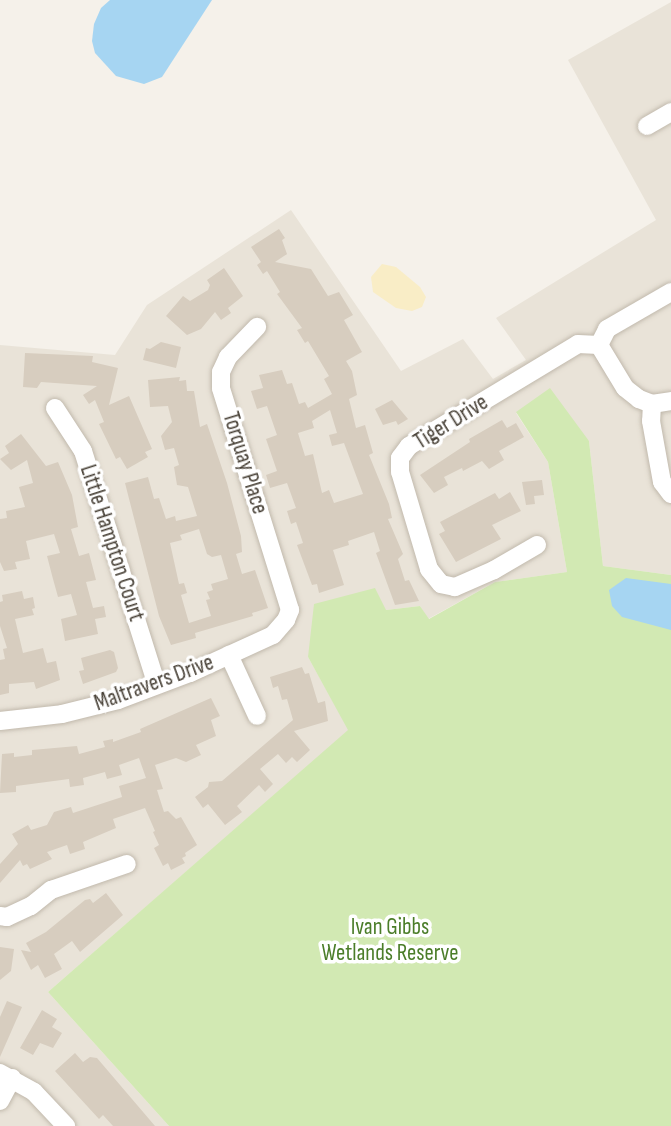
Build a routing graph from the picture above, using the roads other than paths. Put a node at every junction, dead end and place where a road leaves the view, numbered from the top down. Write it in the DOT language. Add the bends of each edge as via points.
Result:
graph roads {
  1 [pos="671,112"];
  2 [pos="647,126"];
  3 [pos="671,292"];
  4 [pos="257,327"];
  5 [pos="599,345"];
  6 [pos="671,401"];
  7 [pos="652,404"];
  8 [pos="55,408"];
  9 [pos="671,494"];
  10 [pos="537,545"];
  11 [pos="290,610"];
  12 [pos="229,655"];
  13 [pos="157,685"];
  14 [pos="257,716"];
  15 [pos="0,721"];
  16 [pos="127,864"];
  17 [pos="0,916"];
  18 [pos="6,1076"];
  19 [pos="0,1101"];
  20 [pos="66,1126"];
  1 -- 2 [label="street"];
  3 -- 5 [label="street" via="607,329"];
  4 -- 11 [label="street, Torquay Place" via="228,358 220,372 221,388"];
  5 -- 7 [label="street" via="625,387"];
  5 -- 10 [label="street, Tiger Drive" via="578,344 409,446 400,458 400,472 429,569 442,584 455,587"];
  6 -- 7 [label="street"];
  7 -- 9 [label="street" via="662,482"];
  8 -- 13 [label="street, Little Hampton Court" via="83,451"];
  11 -- 12 [label="street, Maltravers Drive" via="273,635"];
  12 -- 13 [label="street, Maltravers Drive"];
  12 -- 14 [label="street"];
  13 -- 15 [label="street, Maltravers Drive" via="62,714"];
  16 -- 17 [label="street" via="51,890 31,906"];
  18 -- 19 [label="street"];
  18 -- 20 [label="street" via="34,1092"];
}
